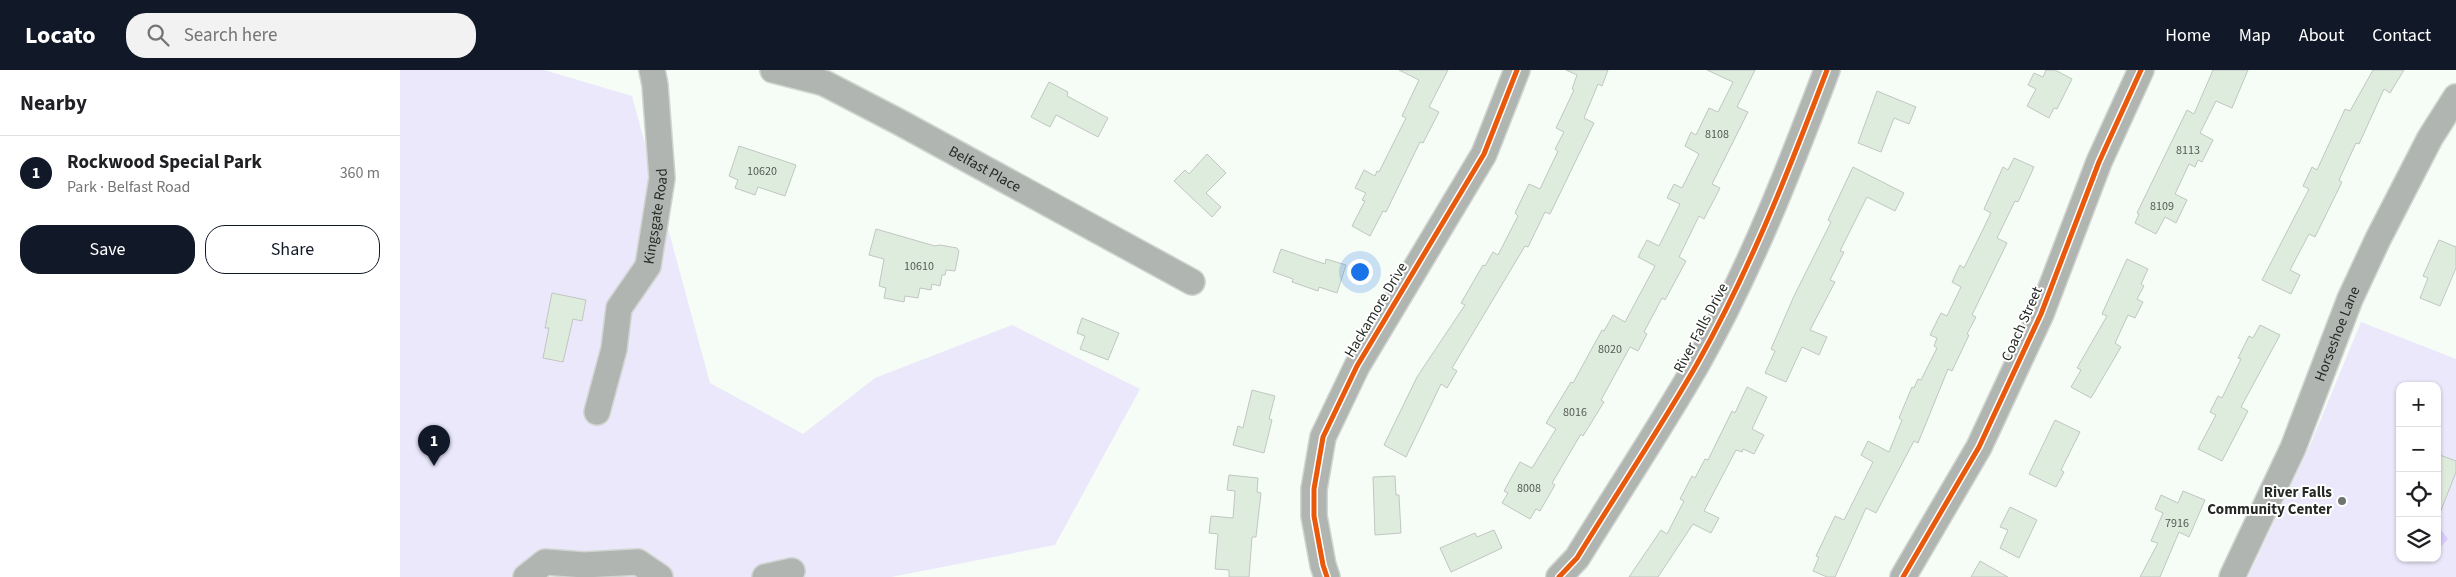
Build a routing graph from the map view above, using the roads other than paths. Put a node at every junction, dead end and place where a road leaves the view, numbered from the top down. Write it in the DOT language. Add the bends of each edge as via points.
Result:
graph roads {
  1 [pos="772,70"];
  2 [pos="1517,70"];
  3 [pos="1827,70"];
  4 [pos="2141,70"];
  5 [pos="659,75"];
  6 [pos="2456,97"];
  7 [pos="1192,282"];
  8 [pos="597,412"];
  9 [pos="792,571"];
  10 [pos="526,577"];
  11 [pos="660,577"];
  12 [pos="765,577"];
  13 [pos="1327,577"];
  14 [pos="1559,577"];
  15 [pos="1903,577"];
  16 [pos="2232,577"];
  1 -- 7 [label="street, Belfast Place" via="824,83"];
  2 -- 13 [label="street, Hackamore Drive" via="1484,154 1357,366 1323,437 1314,489 1314,516"];
  3 -- 14 [label="street, River Falls Drive" via="1778,198 1697,364 1577,558"];
  4 -- 15 [label="street, Coach Street" via="2099,162 2033,332 1979,447"];
  5 -- 8 [label="street, Kingsgate Road" via="662,178 648,266 619,308 614,348"];
  6 -- 16 [label="street, Horseshoe Lane" via="2430,138 2350,299 2293,448"];
  9 -- 12 [label="street"];
  10 -- 11 [label="street" via="545,562 584,565 638,562"];
}
